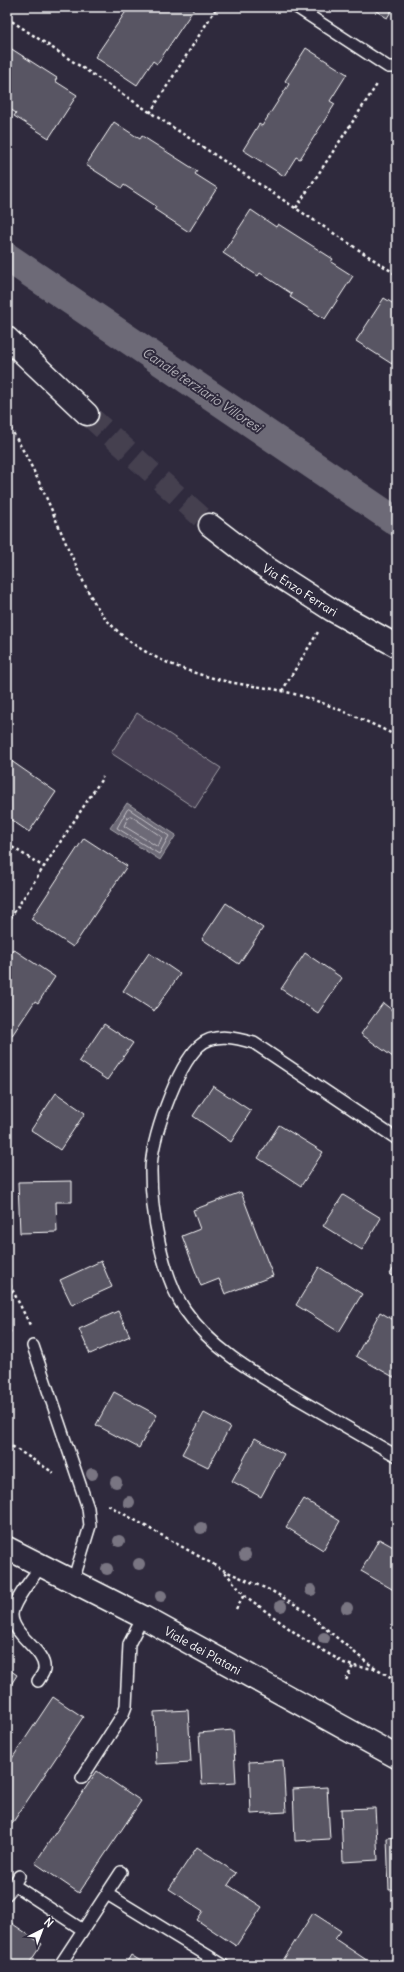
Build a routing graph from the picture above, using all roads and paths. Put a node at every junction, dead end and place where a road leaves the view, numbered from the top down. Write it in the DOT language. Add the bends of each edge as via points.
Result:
graph roads {
  1 [pos="217,7"];
  2 [pos="296,7"];
  3 [pos="7,18"];
  4 [pos="393,67"];
  5 [pos="150,113"];
  6 [pos="296,208"];
  7 [pos="397,275"];
  8 [pos="7,338"];
  9 [pos="87,414"];
  10 [pos="7,423"];
  11 [pos="210,525"];
  12 [pos="318,631"];
  13 [pos="397,646"];
  14 [pos="282,691"];
  15 [pos="397,736"];
  16 [pos="103,777"];
  17 [pos="7,844"];
  18 [pos="44,867"];
  19 [pos="7,923"];
  20 [pos="397,1139"];
  21 [pos="7,1279"];
  22 [pos="31,1328"];
  23 [pos="33,1346"];
  24 [pos="7,1442"];
  25 [pos="397,1456"];
  26 [pos="59,1476"];
  27 [pos="105,1503"];
  28 [pos="7,1548"];
  29 [pos="42,1565"];
  30 [pos="225,1571"];
  31 [pos="73,1581"];
  32 [pos="244,1595"];
  33 [pos="236,1609"];
  34 [pos="143,1617"];
  35 [pos="353,1666"];
  36 [pos="376,1669"];
  37 [pos="346,1680"];
  38 [pos="38,1681"];
  39 [pos="397,1681"];
  40 [pos="394,1752"];
  41 [pos="82,1778"];
  42 [pos="121,1872"];
  43 [pos="13,1885"];
  44 [pos="107,1894"];
  45 [pos="83,1930"];
  46 [pos="60,1965"];
  47 [pos="223,1965"];
  1 -- 5 [label="path"];
  2 -- 4 [label="lane"];
  3 -- 5 [label="path"];
  4 -- 6 [label="path"];
  5 -- 6 [label="path"];
  6 -- 7 [label="path"];
  8 -- 9 [label="street"];
  10 -- 14 [label="path" via="36,476 90,594 103,615 119,633 136,647 176,666 234,683"];
  11 -- 13 [label="street, Via Enzo Ferrari" via="262,565 332,610"];
  12 -- 14 [label="path"];
  14 -- 15 [label="path" via="326,704"];
  16 -- 18 [label="path"];
  17 -- 18 [label="path"];
  18 -- 19 [label="path"];
  20 -- 25 [label="lane" via="254,1043 233,1037 217,1038 200,1046 169,1097 158,1130 151,1170 155,1216 164,1266 184,1309 209,1340 248,1370"];
  21 -- 22 [label="path"];
  23 -- 31 [label="lane" via="88,1508 90,1526"];
  24 -- 26 [label="path"];
  27 -- 30 [label="path"];
  28 -- 29 [label="street, Viale dei Platani"];
  29 -- 31 [label="street, Viale dei Platani"];
  29 -- 38 [label="lane" via="16,1603 12,1615 18,1631 43,1662 44,1670"];
  30 -- 32 [label="path"];
  30 -- 36 [label="path" via="272,1591 301,1608"];
  31 -- 34 [label="street, Viale dei Platani"];
  32 -- 33 [label="path"];
  32 -- 35 [label="path" via="302,1638"];
  34 -- 40 [label="street, Viale dei Platani"];
  34 -- 41 [label="lane" via="129,1644 124,1710"];
  35 -- 36 [label="path"];
  35 -- 37 [label="path"];
  36 -- 39 [label="path"];
  42 -- 44 [label="lane"];
  43 -- 45 [label="lane"];
  44 -- 45 [label="lane"];
  44 -- 47 [label="lane"];
  45 -- 46 [label="lane"];
}
